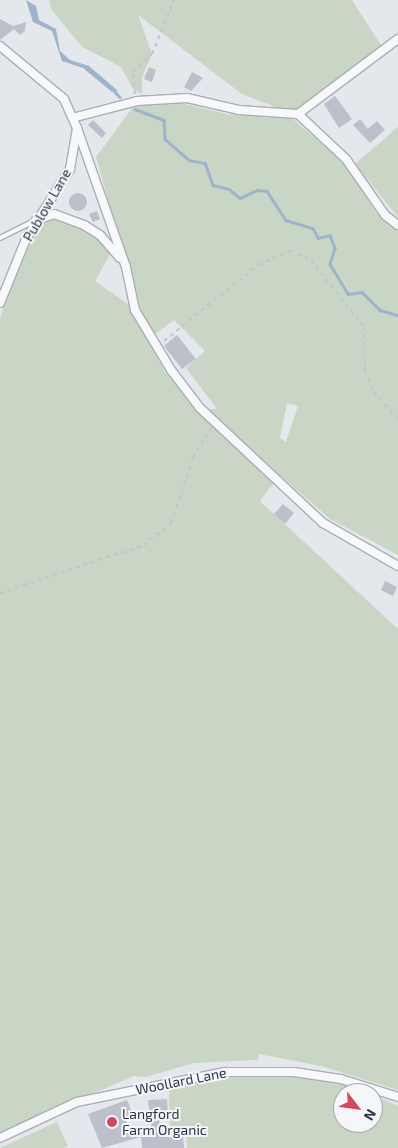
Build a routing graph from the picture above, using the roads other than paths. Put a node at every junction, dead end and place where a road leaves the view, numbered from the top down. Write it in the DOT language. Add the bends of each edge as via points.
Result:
graph roads {
  1 [pos="398,40"];
  2 [pos="0,46"];
  3 [pos="298,114"];
  4 [pos="76,117"];
  5 [pos="77,128"];
  6 [pos="36,220"];
  7 [pos="398,225"];
  8 [pos="0,238"];
  9 [pos="126,267"];
  10 [pos="0,303"];
  11 [pos="398,566"];
  12 [pos="398,1097"];
  13 [pos="0,1138"];
  1 -- 3 [label="street"];
  2 -- 4 [label="street" via="64,99"];
  3 -- 4 [label="street" via="240,110 187,98 137,101"];
  3 -- 7 [label="street" via="346,159 385,215"];
  4 -- 5 [label="street, Publow Lane"];
  5 -- 6 [label="street, Publow Lane" via="70,169"];
  5 -- 9 [label="street"];
  6 -- 8 [label="lane"];
  6 -- 9 [label="street" via="54,214 84,225 100,235"];
  6 -- 10 [label="street, Publow Lane"];
  9 -- 11 [label="street" via="135,310 156,346 214,421 323,523"];
  12 -- 13 [label="street, Woollard Lane" via="312,1075 225,1072 77,1102"];
}
